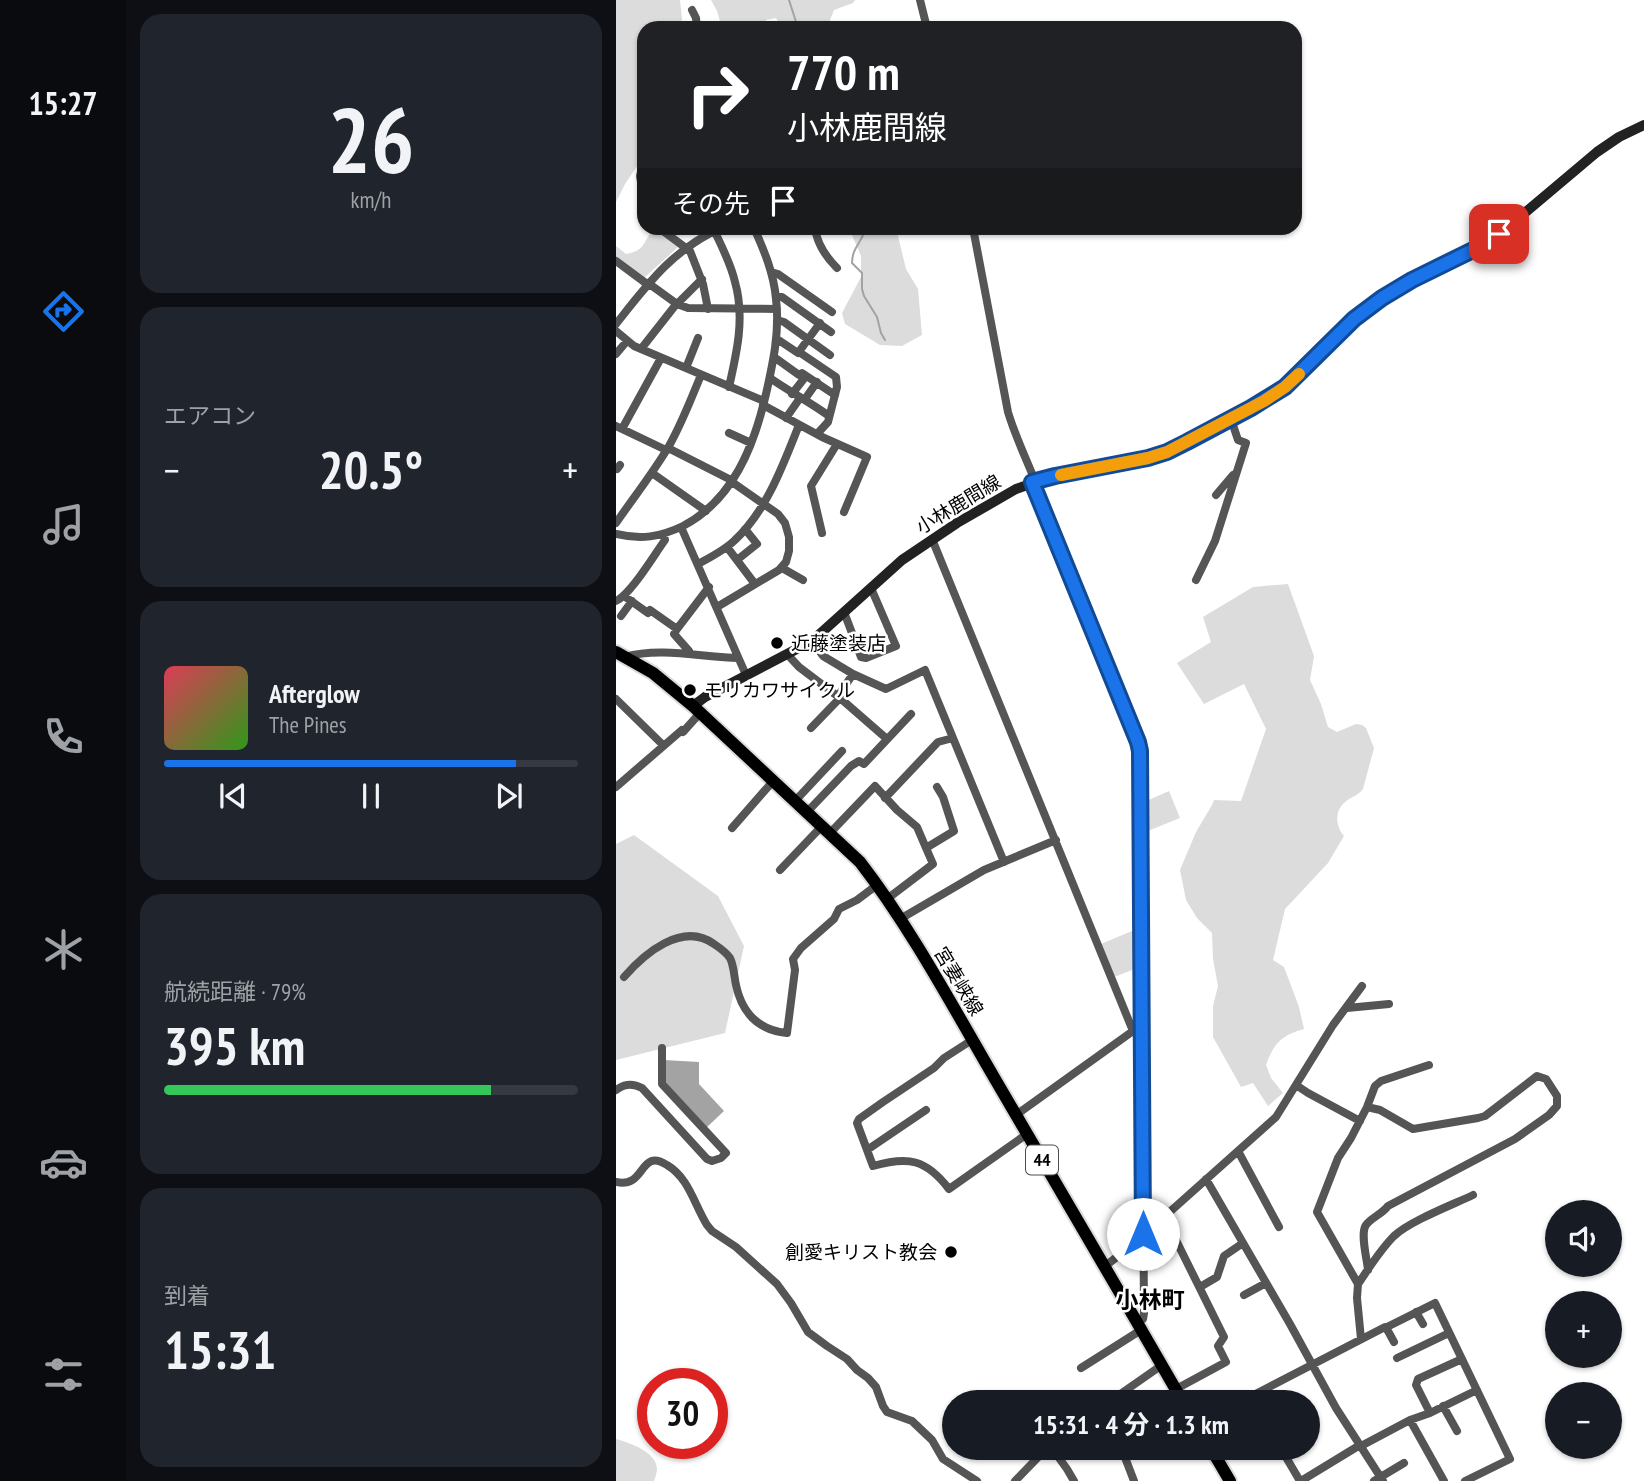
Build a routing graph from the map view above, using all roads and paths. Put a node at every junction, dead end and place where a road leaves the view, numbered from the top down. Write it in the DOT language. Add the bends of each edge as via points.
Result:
graph roads {
  1 [pos="920,0"];
  2 [pos="692,10"];
  3 [pos="696,21"];
  4 [pos="925,21"];
  5 [pos="1644,125"];
  6 [pos="669,235"];
  7 [pos="704,235"];
  8 [pos="714,235"];
  9 [pos="757,235"];
  10 [pos="817,235"];
  11 [pos="974,235"];
  12 [pos="685,247"];
  13 [pos="616,261"];
  14 [pos="837,268"];
  15 [pos="771,272"];
  16 [pos="702,279"];
  17 [pos="648,284"];
  18 [pos="776,297"];
  19 [pos="811,298"];
  20 [pos="677,304"];
  21 [pos="708,309"];
  22 [pos="740,309"];
  23 [pos="777,309"];
  24 [pos="802,311"];
  25 [pos="832,312"];
  26 [pos="777,320"];
  27 [pos="820,323"];
  28 [pos="616,324"];
  29 [pos="616,331"];
  30 [pos="831,332"];
  31 [pos="698,338"];
  32 [pos="777,339"];
  33 [pos="808,339"];
  34 [pos="627,341"];
  35 [pos="641,349"];
  36 [pos="799,352"];
  37 [pos="616,354"];
  38 [pos="830,355"];
  39 [pos="661,358"];
  40 [pos="774,358"];
  41 [pos="811,361"];
  42 [pos="685,368"];
  43 [pos="701,374"];
  44 [pos="804,375"];
  45 [pos="770,378"];
  46 [pos="817,383"];
  47 [pos="729,387"];
  48 [pos="835,395"];
  49 [pos="799,397"];
  50 [pos="764,403"];
  51 [pos="830,416"];
  52 [pos="786,418"];
  53 [pos="1231,419"];
  54 [pos="799,425"];
  55 [pos="619,428"];
  56 [pos="729,433"];
  57 [pos="817,434"];
  58 [pos="751,443"];
  59 [pos="837,444"];
  60 [pos="667,449"];
  61 [pos="652,474"];
  62 [pos="1236,474"];
  63 [pos="732,481"];
  64 [pos="1034,482"];
  65 [pos="1216,495"];
  66 [pos="764,504"];
  67 [pos="706,511"];
  68 [pos="844,512"];
  69 [pos="616,523"];
  70 [pos="681,527"];
  71 [pos="746,529"];
  72 [pos="821,533"];
  73 [pos="616,534"];
  74 [pos="664,535"];
  75 [pos="932,539"];
  76 [pos="727,547"];
  77 [pos="737,560"];
  78 [pos="698,564"];
  79 [pos="782,568"];
  80 [pos="803,580"];
  81 [pos="1196,580"];
  82 [pos="755,584"];
  83 [pos="709,587"];
  84 [pos="871,588"];
  85 [pos="628,598"];
  86 [pos="616,601"];
  87 [pos="717,607"];
  88 [pos="844,612"];
  89 [pos="621,616"];
  90 [pos="677,629"];
  91 [pos="812,641"];
  92 [pos="689,651"];
  93 [pos="787,654"];
  94 [pos="621,655"];
  95 [pos="738,658"];
  96 [pos="853,674"];
  97 [pos="746,675"];
  98 [pos="839,697"];
  99 [pos="616,699"];
  100 [pos="697,709"];
  101 [pos="911,714"];
  102 [pos="811,728"];
  103 [pos="953,738"];
  104 [pos="887,739"];
  105 [pos="663,745"];
  106 [pos="842,751"];
  107 [pos="774,780"];
  108 [pos="616,787"];
  109 [pos="937,787"];
  110 [pos="886,798"];
  111 [pos="795,801"];
  112 [pos="807,812"];
  113 [pos="732,828"];
  114 [pos="826,830"];
  115 [pos="1056,840"];
  116 [pos="926,848"];
  117 [pos="1004,862"];
  118 [pos="780,870"];
  119 [pos="877,885"];
  120 [pos="887,899"];
  121 [pos="900,919"];
  122 [pos="624,976"];
  123 [pos="1362,986"];
  124 [pos="1389,1004"];
  125 [pos="1347,1008"];
  126 [pos="1143,1025"];
  127 [pos="1133,1031"];
  128 [pos="972,1040"];
  129 [pos="662,1048"];
  130 [pos="1429,1065"];
  131 [pos="1296,1085"];
  132 [pos="616,1090"];
  133 [pos="1367,1107"];
  134 [pos="926,1110"];
  135 [pos="1016,1115"];
  136 [pos="1360,1121"];
  137 [pos="1027,1134"];
  138 [pos="867,1150"];
  139 [pos="1238,1151"];
  140 [pos="1206,1179"];
  141 [pos="616,1182"];
  142 [pos="1473,1195"];
  143 [pos="1164,1216"];
  144 [pos="1279,1227"];
  145 [pos="1143,1234"];
  146 [pos="1243,1243"];
  147 [pos="1104,1266"];
  148 [pos="1368,1270"];
  149 [pos="1266,1283"];
  150 [pos="1358,1284"];
  151 [pos="1200,1287"];
  152 [pos="1244,1295"];
  153 [pos="1416,1312"];
  154 [pos="1423,1324"];
  155 [pos="1139,1326"];
  156 [pos="1385,1328"];
  157 [pos="1449,1333"];
  158 [pos="1361,1339"];
  159 [pos="1394,1342"];
  160 [pos="1397,1358"];
  161 [pos="1462,1359"];
  162 [pos="1162,1365"];
  163 [pos="1312,1365"];
  164 [pos="1081,1368"];
  165 [pos="1176,1389"];
  166 [pos="1126,1390"];
  167 [pos="1267,1390"];
  168 [pos="1477,1390"];
  169 [pos="1443,1406"];
  170 [pos="1430,1413"];
  171 [pos="1410,1420"];
  172 [pos="1457,1431"];
  173 [pos="1361,1445"];
  174 [pos="1036,1460"];
  175 [pos="1061,1460"];
  176 [pos="1126,1460"];
  177 [pos="1218,1460"];
  178 [pos="1288,1460"];
  179 [pos="1404,1463"];
  180 [pos="1379,1480"];
  181 [pos="976,1481"];
  182 [pos="1014,1481"];
  183 [pos="1074,1481"];
  184 [pos="1134,1481"];
  185 [pos="1230,1481"];
  186 [pos="1301,1481"];
  187 [pos="1444,1481"];
  188 [pos="1465,1481"];
  1 -- 4 [label="street"];
  2 -- 3 [label="street"];
  5 -- 53 [label="main road, 小林鹿間線" via="1597,152 1489,241 1382,298 1285,387"];
  6 -- 12 [label="street"];
  7 -- 12 [label="street"];
  8 -- 22 [label="street" via="735,281"];
  9 -- 15 [label="street"];
  10 -- 14 [label="street"];
  11 -- 64 [label="street" via="1008,412"];
  12 -- 16 [label="street"];
  12 -- 17 [label="street"];
  13 -- 17 [label="street"];
  15 -- 18 [label="street"];
  15 -- 19 [label="street"];
  16 -- 20 [label="street"];
  16 -- 21 [label="street"];
  17 -- 20 [label="street"];
  17 -- 28 [label="street"];
  18 -- 23 [label="street"];
  18 -- 24 [label="street"];
  19 -- 24 [label="street"];
  19 -- 25 [label="street"];
  20 -- 21 [label="street"];
  20 -- 35 [label="street"];
  21 -- 22 [label="street"];
  22 -- 23 [label="street"];
  22 -- 47 [label="street"];
  23 -- 26 [label="street"];
  24 -- 27 [label="street"];
  26 -- 32 [label="street"];
  26 -- 33 [label="street"];
  27 -- 30 [label="street"];
  27 -- 33 [label="street"];
  29 -- 34 [label="street"];
  31 -- 42 [label="street"];
  32 -- 36 [label="street"];
  32 -- 40 [label="street"];
  33 -- 36 [label="street"];
  33 -- 38 [label="street"];
  34 -- 35 [label="street"];
  34 -- 37 [label="street"];
  35 -- 39 [label="street"];
  36 -- 41 [label="street"];
  39 -- 42 [label="street"];
  39 -- 55 [label="street"];
  40 -- 44 [label="street"];
  40 -- 45 [label="street"];
  41 -- 44 [label="street"];
  41 -- 48 [label="street" via="836,377"];
  42 -- 43 [label="street"];
  43 -- 47 [label="street"];
  43 -- 60 [label="street"];
  44 -- 46 [label="street"];
  44 -- 49 [label="street"];
  45 -- 49 [label="street"];
  45 -- 50 [label="street"];
  46 -- 48 [label="street"];
  46 -- 49 [label="street"];
  47 -- 50 [label="street"];
  48 -- 51 [label="street"];
  49 -- 51 [label="street"];
  49 -- 52 [label="street"];
  50 -- 52 [label="street"];
  50 -- 58 [label="street"];
  51 -- 57 [label="street"];
  52 -- 54 [label="street"];
  53 -- 62 [label="street" via="1238,440 1246,443"];
  53 -- 64 [label="main road, 小林鹿間線" via="1156,456"];
  54 -- 57 [label="street"];
  54 -- 66 [label="street"];
  55 -- 60 [label="street"];
  56 -- 58 [label="street"];
  57 -- 59 [label="street"];
  58 -- 63 [label="street"];
  59 -- 68 [label="street" via="867,457"];
  59 -- 72 [label="street" via="811,486"];
  60 -- 61 [label="street"];
  60 -- 63 [label="street"];
  61 -- 67 [label="street"];
  61 -- 69 [label="street"];
  62 -- 65 [label="street"];
  62 -- 81 [label="street" via="1215,541"];
  63 -- 66 [label="street"];
  63 -- 67 [label="street"];
  64 -- 75 [label="main road, 小林鹿間線"];
  64 -- 126 [label="street" via="1140,751"];
  66 -- 71 [label="street"];
  66 -- 79 [label="street" via="787,528 789,551"];
  67 -- 70 [label="street"];
  70 -- 74 [label="street"];
  70 -- 78 [label="street"];
  71 -- 76 [label="street"];
  71 -- 77 [label="street" via="757,544"];
  73 -- 74 [label="street"];
  74 -- 85 [label="street"];
  75 -- 84 [label="main road, 小林鹿間線"];
  75 -- 115 [label="street"];
  76 -- 77 [label="street"];
  76 -- 78 [label="street"];
  77 -- 82 [label="street"];
  78 -- 83 [label="street"];
  79 -- 80 [label="street"];
  79 -- 82 [label="street"];
  82 -- 87 [label="street"];
  83 -- 87 [label="street"];
  83 -- 90 [label="street"];
  84 -- 88 [label="main road, 小林鹿間線"];
  84 -- 88 [label="street" via="896,646 862,657"];
  85 -- 86 [label="street"];
  85 -- 89 [label="street"];
  85 -- 90 [label="street"];
  87 -- 95 [label="street"];
  88 -- 91 [label="main road, 小林鹿間線"];
  90 -- 92 [label="street" via="674,634"];
  91 -- 93 [label="main road, 小林鹿間線"];
  91 -- 96 [label="street" via="823,656"];
  93 -- 97 [label="main road, 小林鹿間線"];
  93 -- 98 [label="street"];
  94 -- 95 [label="street"];
  94 -- 100 [label="main road, 宮妻峡線 / 44" via="653,673"];
  95 -- 97 [label="street"];
  96 -- 98 [label="street"];
  96 -- 103 [label="street" via="886,689 925,670"];
  97 -- 100 [label="main road, 小林鹿間線" via="705,697"];
  98 -- 102 [label="street"];
  98 -- 104 [label="street"];
  99 -- 105 [label="street"];
  100 -- 105 [label="street" via="683,732"];
  100 -- 107 [label="main road, 宮妻峡線 / 44"];
  101 -- 104 [label="street"];
  103 -- 110 [label="street" via="938,742"];
  103 -- 117 [label="street"];
  104 -- 112 [label="street" via="864,764 859,761 851,766"];
  105 -- 108 [label="street"];
  106 -- 111 [label="street"];
  107 -- 111 [label="main road, 宮妻峡線 / 44"];
  107 -- 113 [label="street"];
  109 -- 116 [label="street" via="954,831"];
  110 -- 114 [label="street" via="874,786"];
  110 -- 116 [label="street" via="917,827"];
  111 -- 112 [label="main road, 宮妻峡線 / 44"];
  112 -- 114 [label="main road, 宮妻峡線 / 44"];
  114 -- 118 [label="street"];
  114 -- 119 [label="main road, 宮妻峡線 / 44"];
  115 -- 117 [label="street"];
  115 -- 127 [label="street"];
  116 -- 120 [label="street" via="933,864"];
  117 -- 121 [label="street"];
  119 -- 120 [label="main road, 宮妻峡線 / 44"];
  119 -- 122 [label="street" via="839,909 793,959 787,1034 767,1029 750,1017 732,962 709,941 675,939 649,952"];
  120 -- 121 [label="main road, 宮妻峡線 / 44"];
  121 -- 128 [label="main road, 宮妻峡線 / 44"];
  123 -- 125 [label="street"];
  124 -- 125 [label="street"];
  125 -- 131 [label="street"];
  126 -- 127 [label="street"];
  126 -- 145 [label="street"];
  127 -- 135 [label="street"];
  128 -- 135 [label="main road, 宮妻峡線 / 44"];
  128 -- 138 [label="street" via="859,1119"];
  129 -- 132 [label="street" via="662,1084 726,1153 721,1158 707,1159 642,1088 631,1084"];
  130 -- 133 [label="street" via="1381,1081"];
  131 -- 136 [label="street"];
  131 -- 139 [label="street" via="1276,1117"];
  133 -- 136 [label="street"];
  133 -- 148 [label="street" via="1413,1129 1478,1118 1537,1076 1546,1079 1557,1100 1549,1115 1515,1139 1388,1206 1366,1225"];
  134 -- 138 [label="street"];
  135 -- 137 [label="main road, 宮妻峡線 / 44"];
  136 -- 150 [label="street" via="1338,1158 1318,1212"];
  137 -- 138 [label="street" via="949,1189 938,1174 918,1163 898,1159 873,1166"];
  137 -- 147 [label="main road, 宮妻峡線 / 44"];
  139 -- 140 [label="street"];
  139 -- 144 [label="street"];
  140 -- 143 [label="street"];
  140 -- 146 [label="street"];
  141 -- 181 [label="street" via="635,1180 651,1161 673,1169 683,1179 706,1225 776,1284 808,1332 868,1378 887,1412 912,1421 943,1459"];
  142 -- 148 [label="street" via="1404,1228"];
  143 -- 145 [label="street"];
  143 -- 151 [label="street"];
  145 -- 147 [label="street"];
  145 -- 155 [label="street" via="1144,1313"];
  146 -- 149 [label="street"];
  146 -- 151 [label="street" via="1224,1256 1217,1277"];
  147 -- 155 [label="main road, 宮妻峡線 / 44"];
  148 -- 150 [label="street"];
  149 -- 152 [label="street"];
  149 -- 163 [label="street"];
  150 -- 158 [label="street"];
  151 -- 165 [label="street" via="1224,1337 1218,1346 1226,1362"];
  153 -- 154 [label="street"];
  153 -- 156 [label="street"];
  153 -- 157 [label="street" via="1435,1303"];
  155 -- 162 [label="main road, 宮妻峡線 / 44"];
  155 -- 164 [label="street"];
  156 -- 158 [label="street"];
  156 -- 159 [label="street"];
  157 -- 160 [label="street"];
  157 -- 161 [label="street"];
  158 -- 163 [label="street"];
  161 -- 168 [label="street"];
  161 -- 170 [label="street" via="1418,1379 1416,1385"];
  162 -- 165 [label="main road, 宮妻峡線 / 44"];
  162 -- 166 [label="street"];
  163 -- 167 [label="street"];
  163 -- 173 [label="street"];
  168 -- 169 [label="street"];
  168 -- 188 [label="street" via="1510,1459"];
  169 -- 170 [label="street"];
  169 -- 172 [label="street"];
  170 -- 171 [label="street"];
  171 -- 173 [label="street"];
  171 -- 187 [label="street"];
  173 -- 180 [label="street"];
  173 -- 186 [label="street"];
  174 -- 182 [label="street"];
  175 -- 183 [label="street"];
  176 -- 184 [label="street"];
  177 -- 185 [label="main road"];
  178 -- 186 [label="street"];
  179 -- 180 [label="street"];
}
